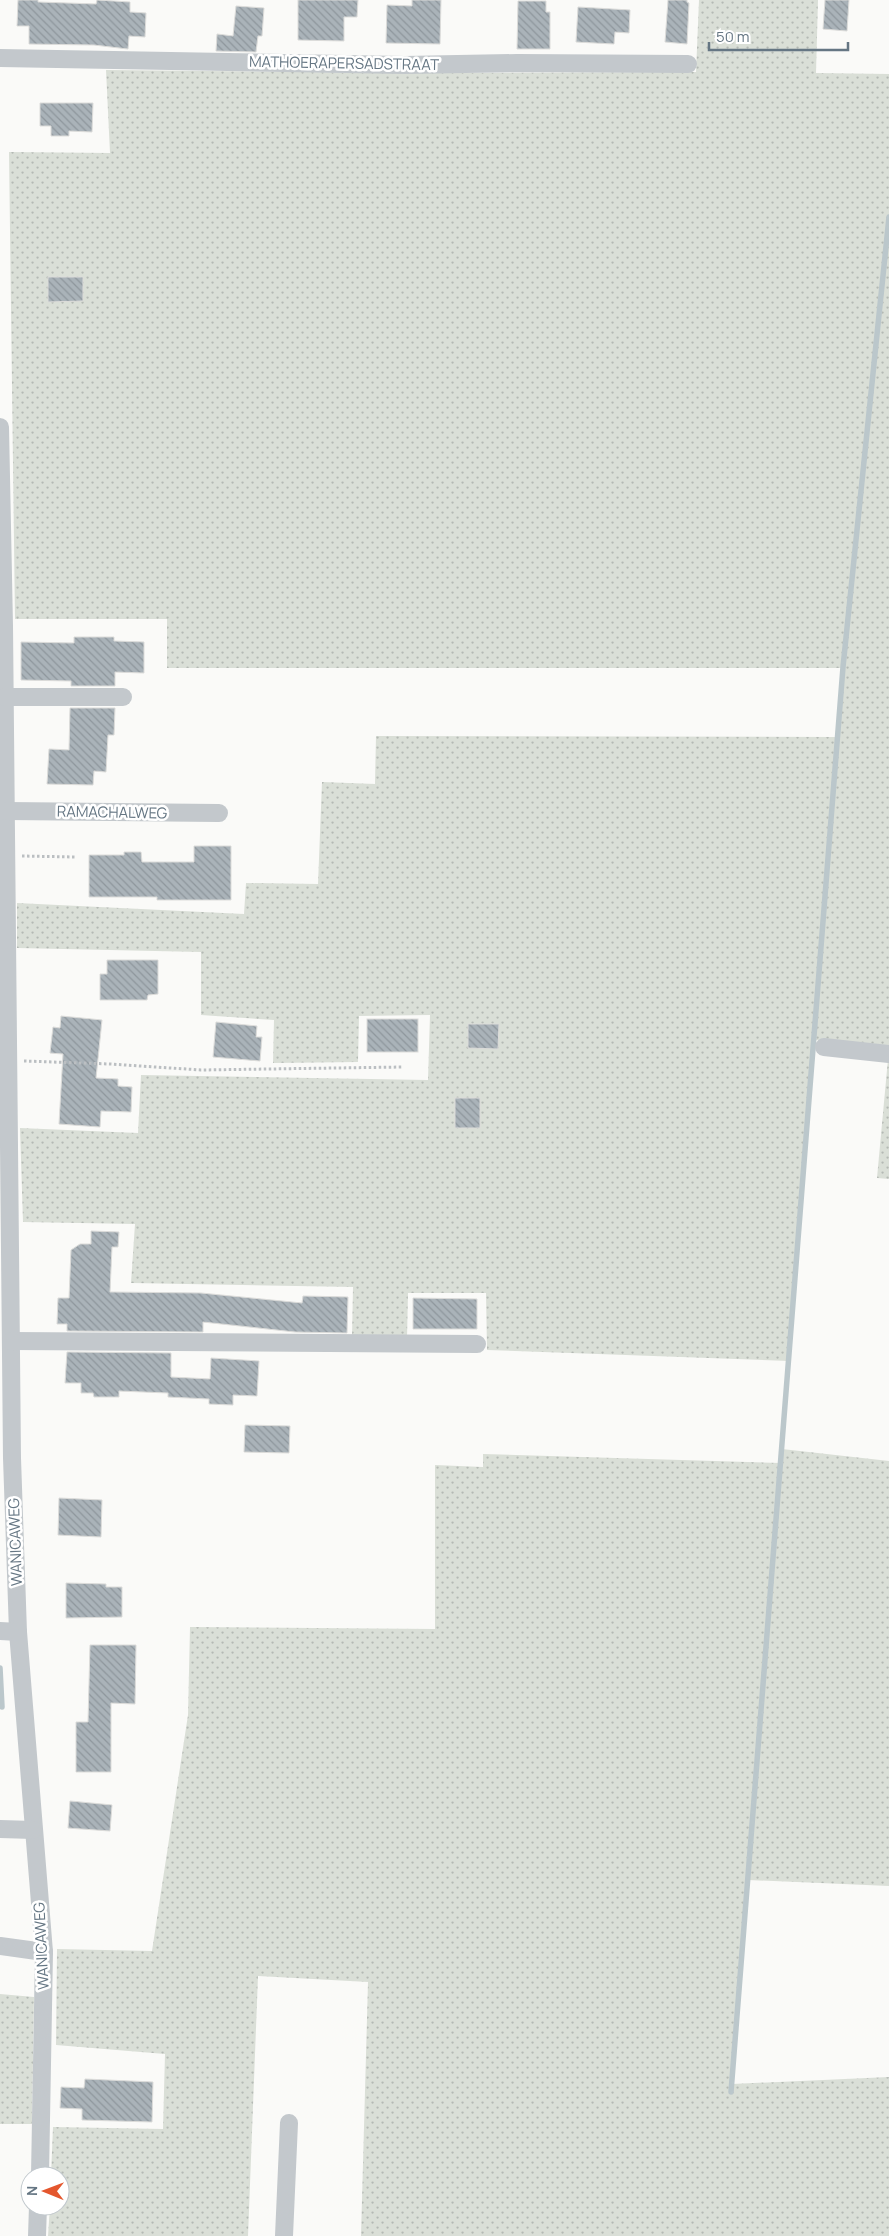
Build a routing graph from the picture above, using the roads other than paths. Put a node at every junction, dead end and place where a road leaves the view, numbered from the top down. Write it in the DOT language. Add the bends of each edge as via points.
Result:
graph roads {
  1 [pos="0,58"];
  2 [pos="688,64"];
  3 [pos="0,427"];
  4 [pos="5,697"];
  5 [pos="123,697"];
  6 [pos="4,802"];
  7 [pos="219,813"];
  8 [pos="824,1047"];
  9 [pos="5,1052"];
  10 [pos="889,1054"];
  11 [pos="11,1341"];
  12 [pos="477,1344"];
  13 [pos="9,1631"];
  14 [pos="0,1829"];
  15 [pos="32,1830"];
  16 [pos="0,1946"];
  17 [pos="44,1952"];
  18 [pos="289,2123"];
  19 [pos="40,2166"];
  20 [pos="38,2216"];
  21 [pos="37,2236"];
  22 [pos="284,2236"];
  1 -- 2 [label="street, MATHOERAPERSADSTRAAT" via="405,65"];
  3 -- 4 [label="street, WANICAWEG"];
  4 -- 5 [label="street"];
  4 -- 6 [label="street, WANICAWEG"];
  6 -- 7 [label="street, RAMACHALWEG"];
  6 -- 9 [label="street, WANICAWEG"];
  8 -- 10 [label="street"];
  9 -- 11 [label="street, WANICAWEG"];
  11 -- 12 [label="street"];
  11 -- 13 [label="street, WANICAWEG"];
  13 -- 15 [label="street, WANICAWEG"];
  14 -- 15 [label="street"];
  15 -- 17 [label="street, WANICAWEG"];
  16 -- 17 [label="street"];
  17 -- 19 [label="street, WANICAWEG"];
  18 -- 22 [label="street"];
  20 -- 21 [label="street"];
}
